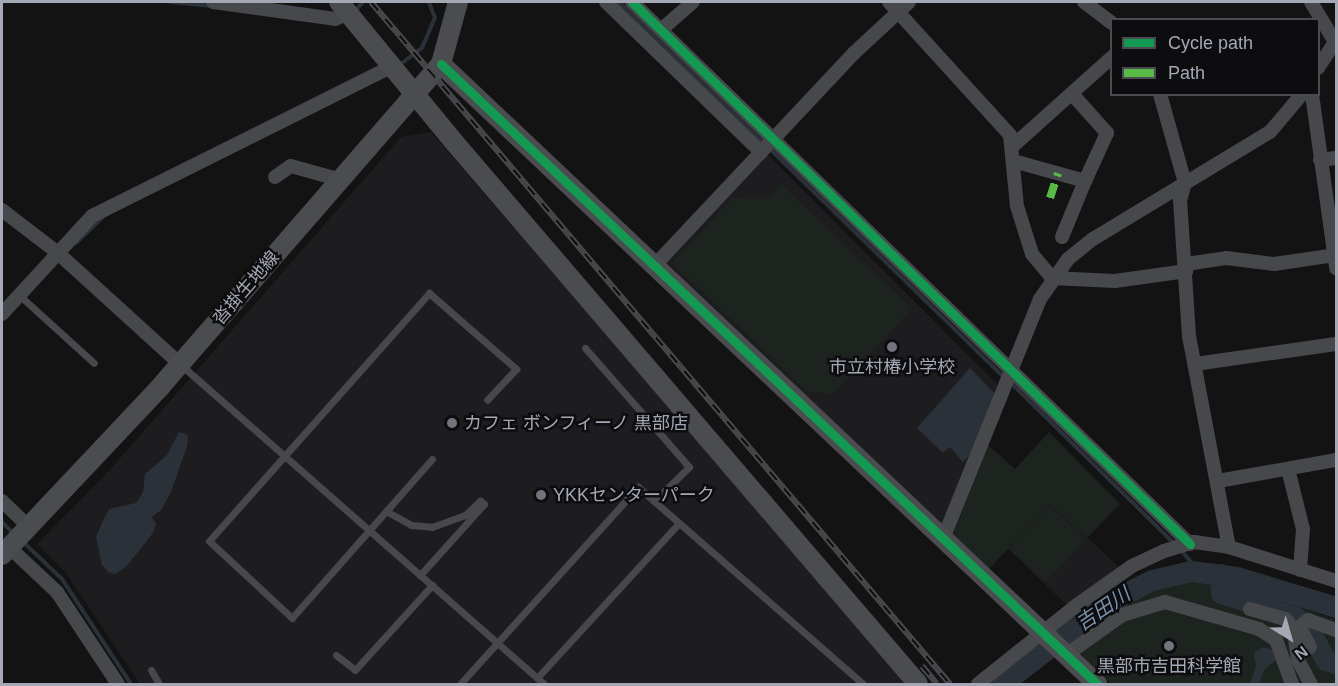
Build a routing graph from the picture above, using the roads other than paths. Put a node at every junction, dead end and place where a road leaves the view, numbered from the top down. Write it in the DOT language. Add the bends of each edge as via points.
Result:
graph roads {
  1 [pos="213,2"];
  2 [pos="458,2"];
  3 [pos="606,2"];
  4 [pos="632,2"];
  5 [pos="693,2"];
  6 [pos="909,2"];
  7 [pos="1084,2"];
  8 [pos="1311,2"];
  9 [pos="894,6"];
  10 [pos="344,7"];
  11 [pos="1110,22"];
  12 [pos="662,29"];
  13 [pos="1336,41"];
  14 [pos="1110,59"];
  15 [pos="441,64"];
  16 [pos="1320,65"];
  17 [pos="393,66"];
  18 [pos="414,93"];
  19 [pos="1073,94"];
  20 [pos="1161,96"];
  21 [pos="1300,96"];
  22 [pos="1312,96"];
  23 [pos="774,138"];
  24 [pos="1014,145"];
  25 [pos="761,152"];
  26 [pos="1336,158"];
  27 [pos="1320,160"];
  28 [pos="1013,161"];
  29 [pos="275,177"];
  30 [pos="340,180"];
  31 [pos="1085,181"];
  32 [pos="1185,183"];
  33 [pos="2,210"];
  34 [pos="1062,237"];
  35 [pos="58,253"];
  36 [pos="1336,259"];
  37 [pos="654,266"];
  38 [pos="1186,268"];
  39 [pos="1052,278"];
  40 [pos="19,295"];
  41 [pos="2,314"];
  42 [pos="1336,344"];
  43 [pos="585,348"];
  44 [pos="94,363"];
  45 [pos="180,364"];
  46 [pos="1194,364"];
  47 [pos="1012,372"];
  48 [pos="487,400"];
  49 [pos="285,456"];
  50 [pos="432,459"];
  51 [pos="1336,460"];
  52 [pos="1288,469"];
  53 [pos="1218,481"];
  54 [pos="2,501"];
  55 [pos="654,501"];
  56 [pos="386,511"];
  57 [pos="679,523"];
  58 [pos="27,525"];
  59 [pos="370,529"];
  60 [pos="943,539"];
  61 [pos="1190,544"];
  62 [pos="1229,547"];
  63 [pos="5,551"];
  64 [pos="1300,570"];
  65 [pos="420,574"];
  66 [pos="1336,581"];
  67 [pos="432,585"];
  68 [pos="1250,609"];
  69 [pos="1336,630"];
  70 [pos="1046,636"];
  71 [pos="497,643"];
  72 [pos="1310,647"];
  73 [pos="336,655"];
  74 [pos="1066,655"];
  75 [pos="151,670"];
  76 [pos="537,678"];
  77 [pos="118,684"];
  78 [pos="159,684"];
  79 [pos="460,684"];
  80 [pos="544,684"];
  81 [pos="863,684"];
  82 [pos="918,684"];
  83 [pos="978,684"];
  84 [pos="1097,684"];
  85 [pos="1292,684"];
  86 [pos="1311,684"];
  1 -- 10 [label="street" via="335,19"];
  2 -- 15 [label="street, 沓掛生地線"];
  3 -- 25 [label="street"];
  4 -- 12 [label="street"];
  5 -- 12 [label="street"];
  6 -- 9 [label="street"];
  7 -- 11 [label="street"];
  8 -- 13 [label="street"];
  9 -- 23 [label="street"];
  9 -- 24 [label="street" via="1010,135"];
  10 -- 17 [label="street"];
  12 -- 23 [label="street"];
  13 -- 16 [label="street"];
  14 -- 19 [label="street"];
  15 -- 18 [label="street, 沓掛生地線"];
  15 -- 37 [label="street"];
  17 -- 18 [label="street"];
  17 -- 35 [label="street" via="92,216"];
  18 -- 30 [label="street, 沓掛生地線"];
  18 -- 82 [label="street"];
  19 -- 24 [label="street"];
  19 -- 31 [label="street" via="1107,133"];
  20 -- 32 [label="street"];
  21 -- 32 [label="street" via="1270,132"];
  22 -- 27 [label="street"];
  23 -- 25 [label="street"];
  23 -- 47 [label="street"];
  24 -- 28 [label="street"];
  25 -- 37 [label="street"];
  26 -- 27 [label="street"];
  27 -- 36 [label="street"];
  28 -- 31 [label="street"];
  28 -- 39 [label="street" via="1017,206 1032,254"];
  29 -- 30 [label="street" via="291,166"];
  30 -- 45 [label="street, 沓掛生地線"];
  31 -- 34 [label="street"];
  32 -- 38 [label="street" via="1180,200"];
  32 -- 39 [label="street" via="1093,239"];
  33 -- 35 [label="street"];
  35 -- 40 [label="street"];
  35 -- 45 [label="street"];
  36 -- 38 [label="street" via="1274,264 1226,258"];
  37 -- 60 [label="street"];
  38 -- 39 [label="street" via="1115,281"];
  38 -- 46 [label="street"];
  39 -- 47 [label="street"];
  40 -- 41 [label="street"];
  40 -- 44 [label="lane"];
  42 -- 46 [label="street"];
  43 -- 55 [label="lane" via="689,467"];
  45 -- 49 [label="lane"];
  45 -- 58 [label="street, 沓掛生地線" via="89,466"];
  46 -- 53 [label="street"];
  47 -- 60 [label="street"];
  47 -- 61 [label="street"];
  48 -- 49 [label="lane" via="516,369 429,293"];
  49 -- 59 [label="lane"];
  49 -- 59 [label="lane" via="209,541 292,618"];
  50 -- 56 [label="lane"];
  51 -- 52 [label="street"];
  52 -- 53 [label="street"];
  52 -- 64 [label="street" via="1303,529"];
  53 -- 62 [label="street"];
  54 -- 58 [label="street"];
  55 -- 57 [label="lane"];
  55 -- 71 [label="lane" via="638,487"];
  56 -- 59 [label="lane"];
  56 -- 65 [label="lane" via="411,525 432,527 465,515 480,501 484,504"];
  57 -- 76 [label="lane"];
  57 -- 81 [label="lane"];
  58 -- 63 [label="street, 沓掛生地線"];
  59 -- 65 [label="lane"];
  60 -- 70 [label="street"];
  61 -- 62 [label="street"];
  61 -- 70 [label="street" via="1132,566"];
  62 -- 64 [label="street"];
  63 -- 77 [label="street" via="57,592"];
  64 -- 66 [label="street"];
  65 -- 67 [label="lane"];
  67 -- 71 [label="lane"];
  67 -- 73 [label="lane" via="356,670"];
  68 -- 86 [label="street" via="1286,619 1294,632 1298,660"];
  69 -- 72 [label="street" via="1308,620 1300,627"];
  70 -- 74 [label="street"];
  70 -- 83 [label="street"];
  71 -- 76 [label="lane"];
  71 -- 79 [label="lane"];
  74 -- 84 [label="street"];
  74 -- 85 [label="street" via="1122,615 1165,602 1259,630 1276,640"];
  75 -- 78 [label="lane"];
  76 -- 80 [label="lane"];
}
